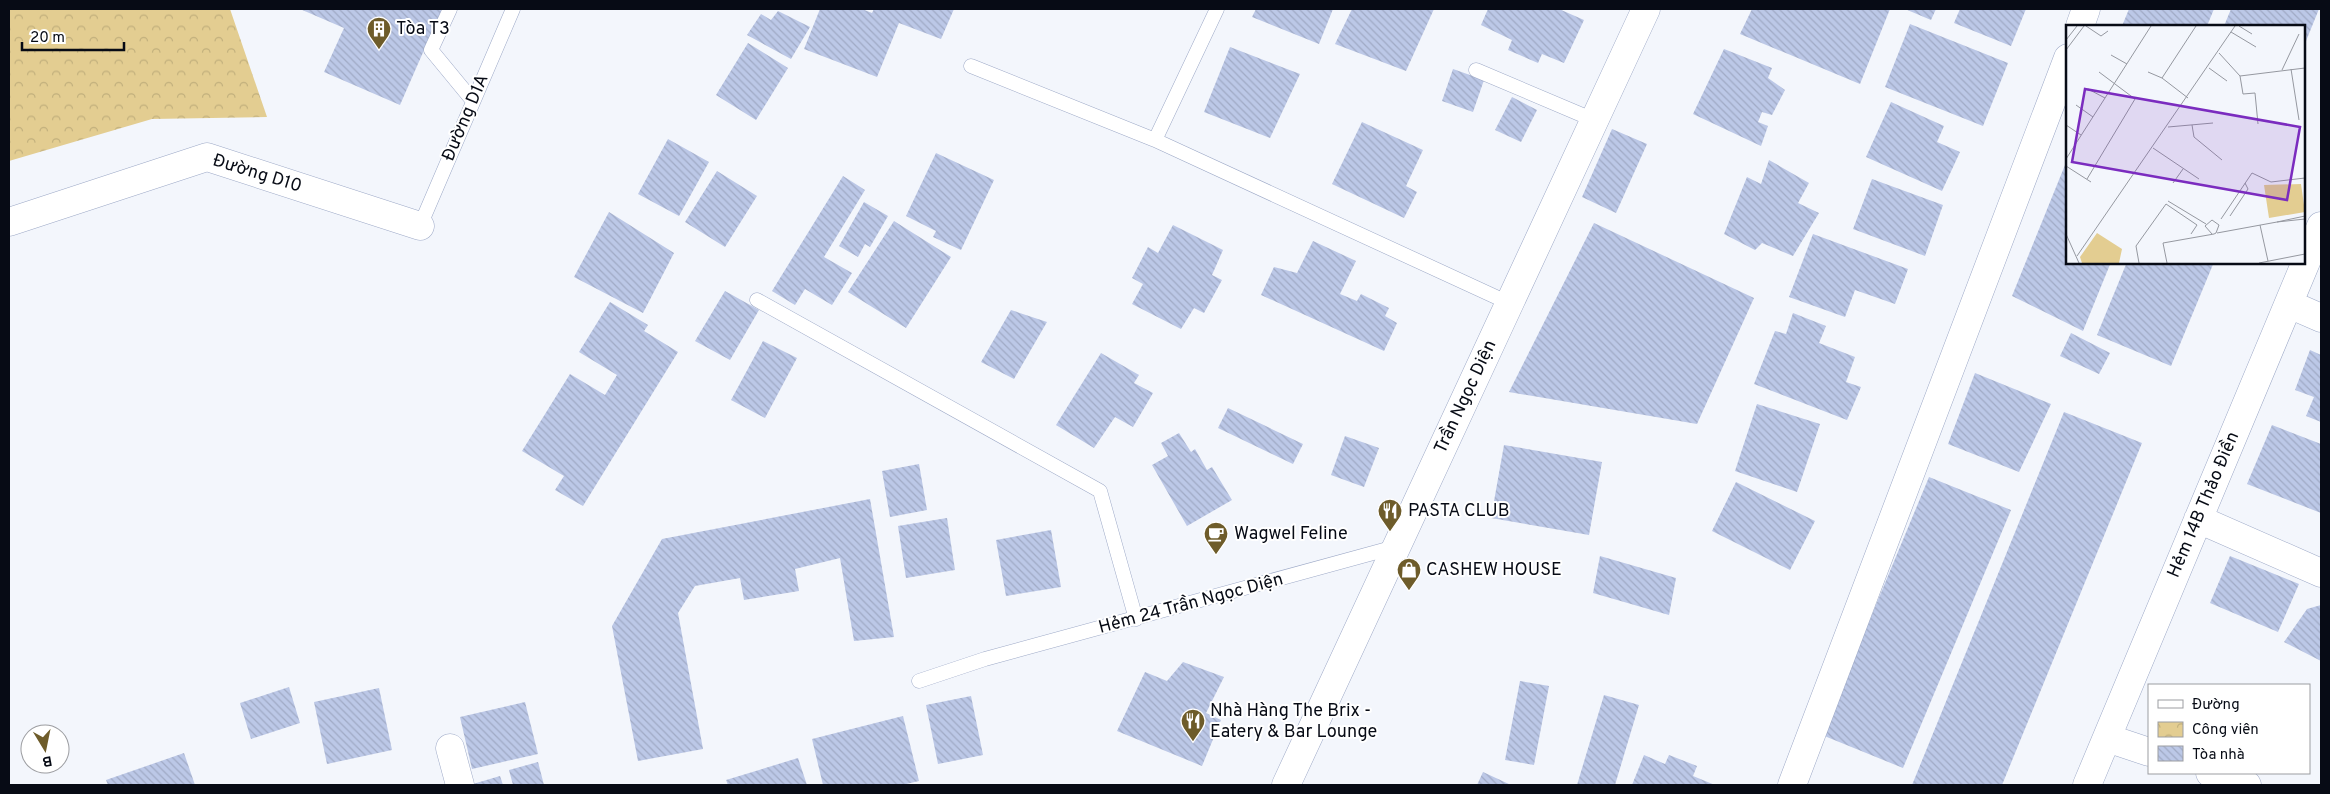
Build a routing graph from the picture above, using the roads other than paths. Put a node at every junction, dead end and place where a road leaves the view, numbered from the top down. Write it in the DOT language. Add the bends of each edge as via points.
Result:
graph roads {
  1 [pos="450,9"];
  2 [pos="512,9"];
  3 [pos="1216,9"];
  4 [pos="1646,9"];
  5 [pos="2086,9"];
  6 [pos="2080,25"];
  7 [pos="2066,63"];
  8 [pos="971,66"];
  9 [pos="1476,70"];
  10 [pos="473,101"];
  11 [pos="1594,120"];
  12 [pos="1155,140"];
  13 [pos="9,222"];
  14 [pos="420,226"];
  15 [pos="2321,226"];
  16 [pos="757,300"];
  17 [pos="1509,303"];
  18 [pos="2289,304"];
  19 [pos="2321,318"];
  20 [pos="2198,519"];
  21 [pos="1396,547"];
  22 [pos="2321,573"];
  23 [pos="1136,619"];
  24 [pos="919,681"];
  25 [pos="2107,738"];
  26 [pos="450,748"];
  27 [pos="2148,752"];
  28 [pos="2213,774"];
  29 [pos="460,785"];
  30 [pos="1286,785"];
  31 [pos="1792,785"];
  32 [pos="2087,785"];
  33 [pos="2247,785"];
  1 -- 10 [label="lane" via="431,50"];
  2 -- 10 [label="lane, Đường D1A"];
  3 -- 12 [label="lane"];
  4 -- 11 [label="street, Trần Ngọc Diện"];
  5 -- 6 [label="street"];
  7 -- 31 [label="street"];
  8 -- 12 [label="lane"];
  9 -- 11 [label="lane"];
  10 -- 14 [label="lane, Đường D1A"];
  11 -- 17 [label="street, Trần Ngọc Diện"];
  12 -- 17 [label="lane"];
  13 -- 14 [label="street, Đường D10" via="207,157"];
  15 -- 18 [label="street, Hẻm 14B Thảo Điền"];
  16 -- 23 [label="lane" via="1100,491"];
  17 -- 21 [label="street, Trần Ngọc Diện"];
  18 -- 19 [label="street"];
  18 -- 20 [label="street, Hẻm 14B Thảo Điền"];
  20 -- 22 [label="street"];
  20 -- 25 [label="street, Hẻm 14B Thảo Điền"];
  21 -- 23 [label="lane, Hẻm 24 Trần Ngọc Diện"];
  21 -- 30 [label="street, Trần Ngọc Diện"];
  23 -- 24 [label="lane, Hẻm 24 Trần Ngọc Diện" via="986,659"];
  25 -- 27 [label="street"];
  25 -- 32 [label="street, Hẻm 14B Thảo Điền"];
  26 -- 29 [label="street"];
  28 -- 33 [label="street"];
}
